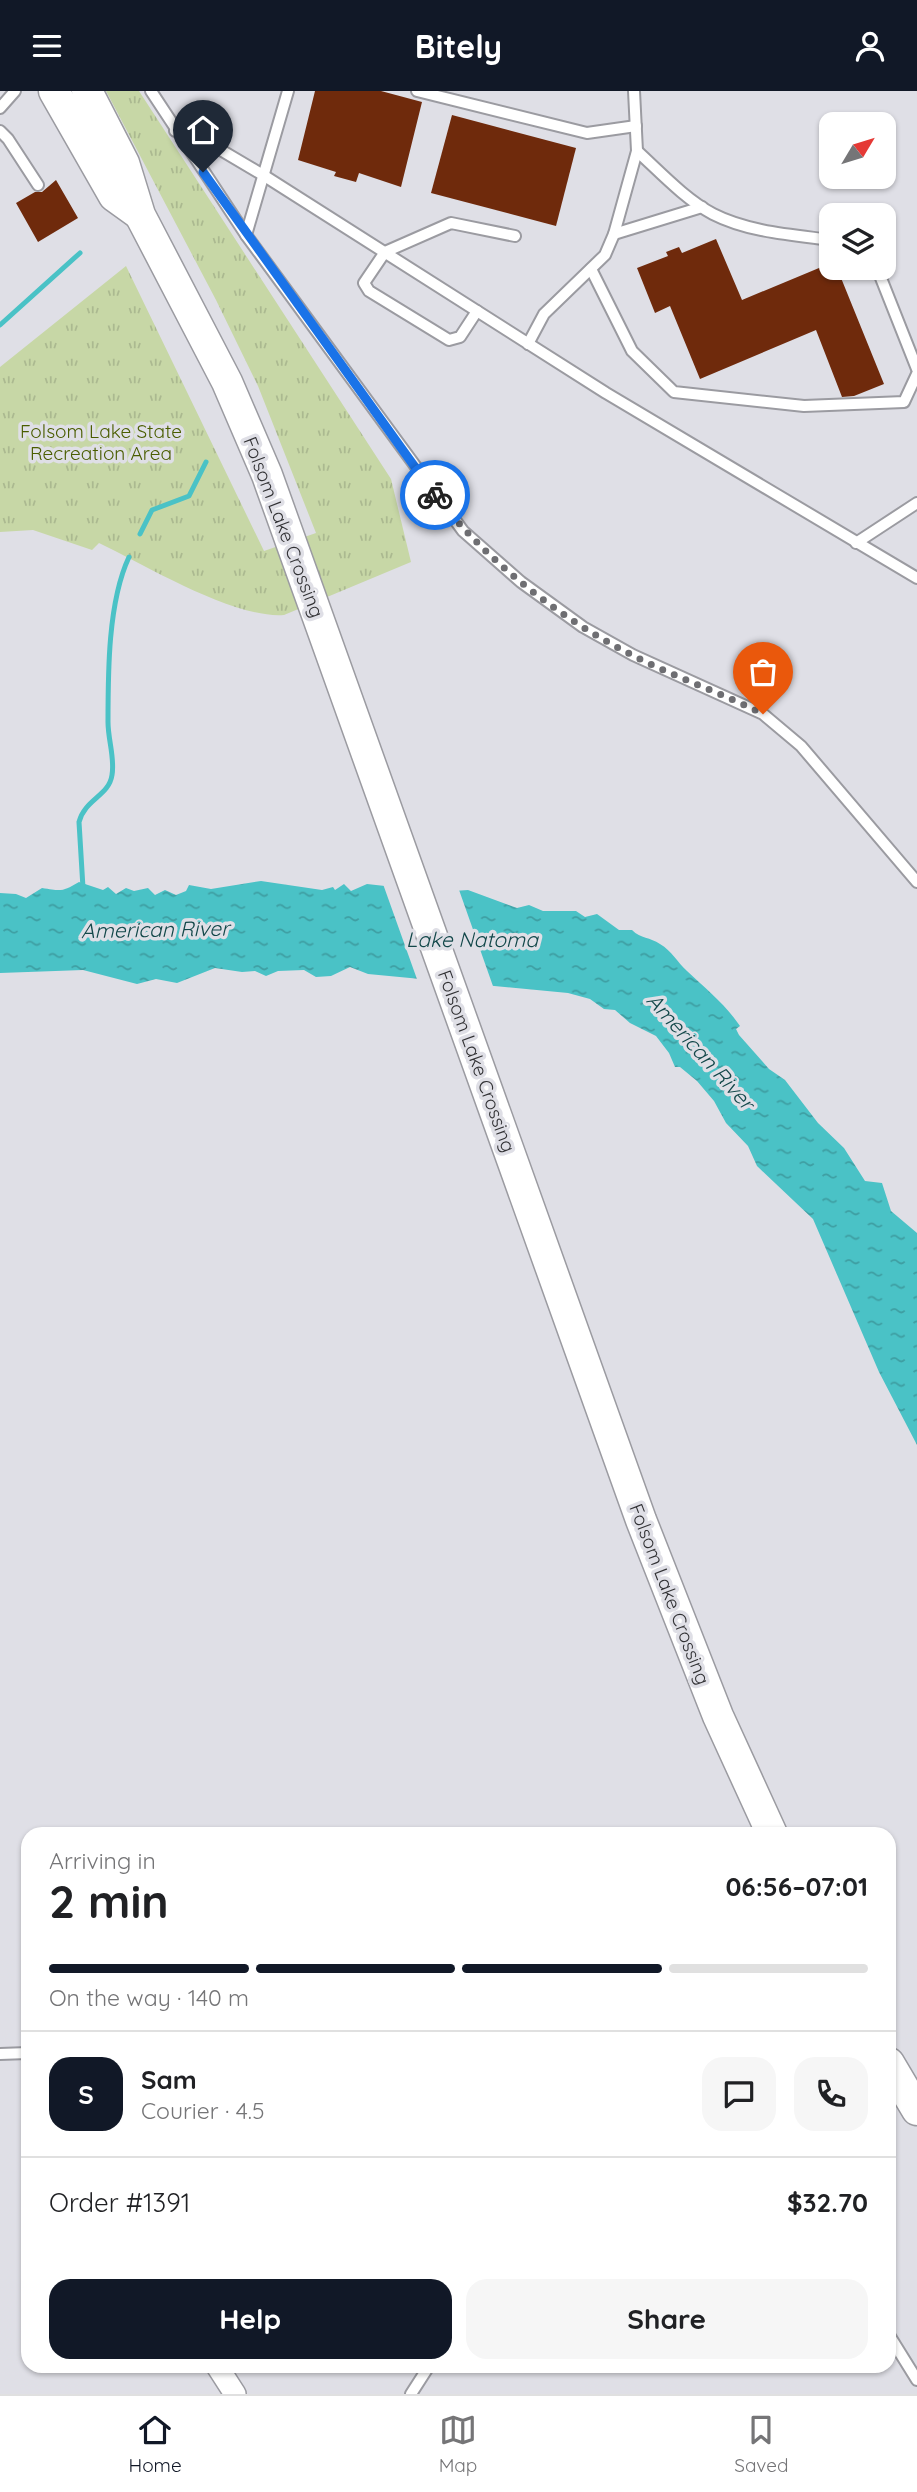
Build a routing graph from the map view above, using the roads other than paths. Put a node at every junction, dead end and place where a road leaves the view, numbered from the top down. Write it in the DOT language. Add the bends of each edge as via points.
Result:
graph roads {
  1 [pos="15,91"];
  2 [pos="54,91"];
  3 [pos="87,91"];
  4 [pos="151,91"];
  5 [pos="288,91"];
  6 [pos="417,91"];
  7 [pos="634,91"];
  8 [pos="0,108"];
  9 [pos="636,126"];
  10 [pos="0,131"];
  11 [pos="175,131"];
  12 [pos="637,151"];
  13 [pos="263,175"];
  14 [pos="38,185"];
  15 [pos="702,207"];
  16 [pos="140,215"];
  17 [pos="614,234"];
  18 [pos="246,235"];
  19 [pos="515,236"];
  20 [pos="819,238"];
  21 [pos="385,252"];
  22 [pos="591,268"];
  23 [pos="882,280"];
  24 [pos="477,311"];
  25 [pos="528,344"];
  26 [pos="917,372"];
  27 [pos="917,503"];
  28 [pos="856,543"];
  29 [pos="917,578"];
  30 [pos="917,882"];
  31 [pos="769,1827"];
  32 [pos="21,2053"];
  33 [pos="0,2054"];
  34 [pos="896,2075"];
  35 [pos="917,2110"];
  36 [pos="896,2346"];
  37 [pos="222,2373"];
  38 [pos="424,2373"];
  39 [pos="917,2380"];
  40 [pos="235,2394"];
  41 [pos="411,2394"];
  1 -- 8 [label="lane"];
  2 -- 16 [label="main road, Folsom Lake Crossing" via="114,196"];
  3 -- 16 [label="main road, Folsom Lake Crossing" via="124,163"];
  4 -- 11 [label="lane"];
  5 -- 13 [label="lane"];
  6 -- 9 [label="lane" via="587,134"];
  7 -- 9 [label="lane"];
  9 -- 12 [label="lane"];
  10 -- 14 [label="lane"];
  11 -- 13 [label="lane" via="192,134"];
  11 -- 18 [label="lane"];
  12 -- 15 [label="lane"];
  12 -- 17 [label="lane"];
  13 -- 18 [label="lane"];
  13 -- 21 [label="lane"];
  15 -- 17 [label="lane"];
  15 -- 20 [label="lane" via="767,231"];
  16 -- 31 [label="main road, Folsom Lake Crossing" via="227,381 291,542 687,1640"];
  17 -- 22 [label="lane" via="605,255"];
  18 -- 30 [label="lane" via="463,531 521,582 583,627 633,656 763,714 801,746"];
  19 -- 21 [label="lane" via="451,223"];
  21 -- 24 [label="lane"];
  21 -- 24 [label="lane" via="364,283 369,291 449,339 460,337"];
  22 -- 25 [label="lane" via="544,314"];
  22 -- 26 [label="lane" via="632,351 674,392 804,406 904,402"];
  23 -- 26 [label="lane"];
  24 -- 25 [label="lane"];
  25 -- 28 [label="lane"];
  27 -- 28 [label="lane"];
  28 -- 29 [label="lane"];
  32 -- 33 [label="lane"];
  34 -- 35 [label="main road"];
  36 -- 39 [label="lane"];
  37 -- 40 [label="street"];
  38 -- 41 [label="lane"];
}
